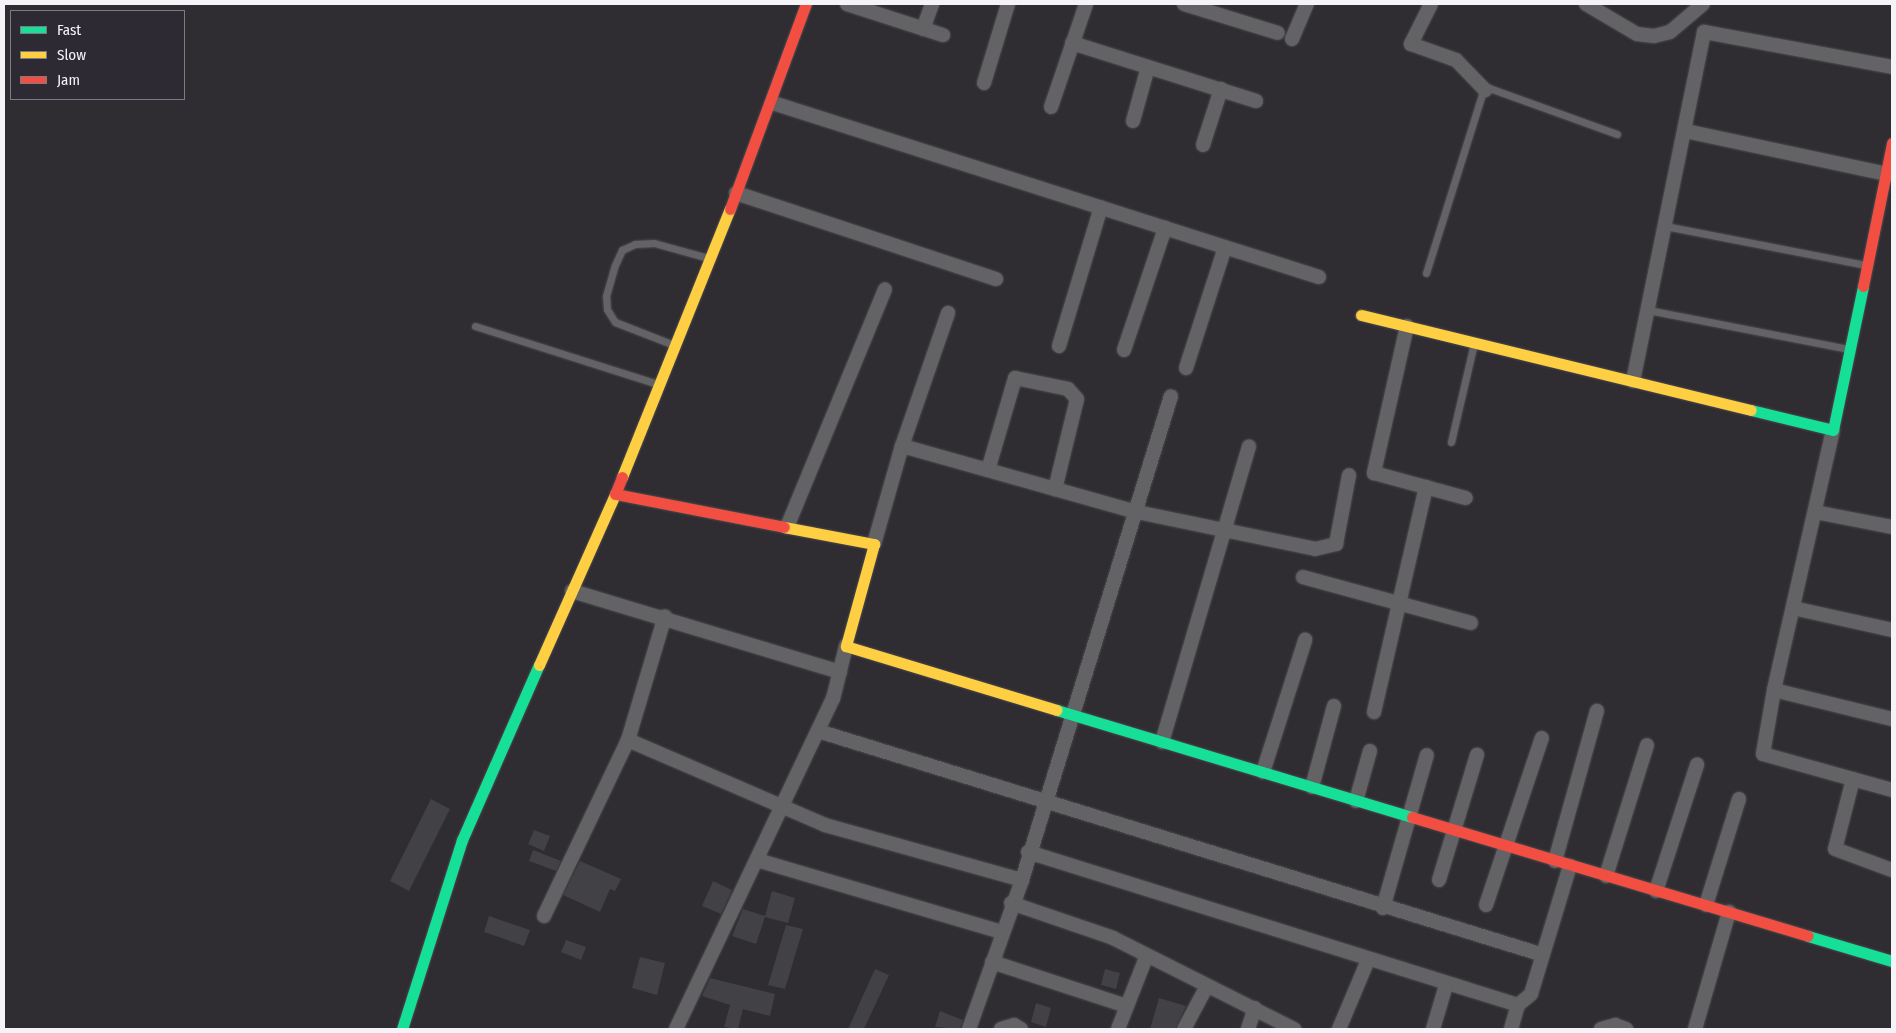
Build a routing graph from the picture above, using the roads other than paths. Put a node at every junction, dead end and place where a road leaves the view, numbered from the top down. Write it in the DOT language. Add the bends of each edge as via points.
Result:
graph roads {
  1 [pos="806,4"];
  2 [pos="847,4"];
  3 [pos="932,4"];
  4 [pos="1008,4"];
  5 [pos="1086,4"];
  6 [pos="1184,4"];
  7 [pos="1307,4"];
  8 [pos="1431,4"];
  9 [pos="1586,4"];
  10 [pos="1703,4"];
  11 [pos="924,29"];
  12 [pos="1278,33"];
  13 [pos="943,35"];
  14 [pos="1292,39"];
  15 [pos="1072,43"];
  16 [pos="1148,67"];
  17 [pos="1892,67"];
  18 [pos="984,83"];
  19 [pos="1220,90"];
  20 [pos="1485,90"];
  21 [pos="1256,101"];
  22 [pos="773,103"];
  23 [pos="1051,107"];
  24 [pos="1133,121"];
  25 [pos="1686,131"];
  26 [pos="1617,134"];
  27 [pos="1892,143"];
  28 [pos="1203,145"];
  29 [pos="1889,174"];
  30 [pos="736,192"];
  31 [pos="1101,207"];
  32 [pos="1665,226"];
  33 [pos="1166,228"];
  34 [pos="1225,247"];
  35 [pos="708,258"];
  36 [pos="1867,266"];
  37 [pos="1426,273"];
  38 [pos="1319,277"];
  39 [pos="996,279"];
  40 [pos="885,289"];
  41 [pos="1648,310"];
  42 [pos="948,313"];
  43 [pos="1361,315"];
  44 [pos="475,326"];
  45 [pos="1407,326"];
  46 [pos="1474,342"];
  47 [pos="674,345"];
  48 [pos="1059,346"];
  49 [pos="1850,349"];
  50 [pos="1124,350"];
  51 [pos="1186,368"];
  52 [pos="1633,381"];
  53 [pos="658,384"];
  54 [pos="1171,396"];
  55 [pos="1833,430"];
  56 [pos="1451,442"];
  57 [pos="902,446"];
  58 [pos="1249,447"];
  59 [pos="988,470"];
  60 [pos="1349,475"];
  61 [pos="1426,487"];
  62 [pos="1054,489"];
  63 [pos="615,494"];
  64 [pos="1466,498"];
  65 [pos="1137,512"];
  66 [pos="1815,512"];
  67 [pos="787,527"];
  68 [pos="1892,527"];
  69 [pos="1226,532"];
  70 [pos="874,544"];
  71 [pos="1303,577"];
  72 [pos="572,591"];
  73 [pos="1400,601"];
  74 [pos="1793,608"];
  75 [pos="665,616"];
  76 [pos="1471,623"];
  77 [pos="1892,630"];
  78 [pos="1305,640"];
  79 [pos="846,646"];
  80 [pos="840,672"];
  81 [pos="1774,690"];
  82 [pos="1334,706"];
  83 [pos="1597,711"];
  84 [pos="1374,712"];
  85 [pos="1072,714"];
  86 [pos="1892,719"];
  87 [pos="818,731"];
  88 [pos="1542,738"];
  89 [pos="628,740"];
  90 [pos="1162,742"];
  91 [pos="1647,745"];
  92 [pos="1370,751"];
  93 [pos="1427,755"];
  94 [pos="1477,755"];
  95 [pos="1697,765"];
  96 [pos="1263,772"];
  97 [pos="1854,779"];
  98 [pos="1312,787"];
  99 [pos="1892,790"];
  100 [pos="1044,799"];
  101 [pos="1739,799"];
  102 [pos="1356,801"];
  103 [pos="785,806"];
  104 [pos="1409,817"];
  105 [pos="1456,831"];
  106 [pos="1507,846"];
  107 [pos="1028,852"];
  108 [pos="757,860"];
  109 [pos="1555,861"];
  110 [pos="1570,866"];
  111 [pos="1892,870"];
  112 [pos="1606,876"];
  113 [pos="1022,880"];
  114 [pos="1439,880"];
  115 [pos="1656,891"];
  116 [pos="1011,903"];
  117 [pos="1486,905"];
  118 [pos="1706,905"];
  119 [pos="1383,908"];
  120 [pos="1729,912"];
  121 [pos="544,916"];
  122 [pos="1002,932"];
  123 [pos="1540,954"];
  124 [pos="1146,955"];
  125 [pos="1368,960"];
  126 [pos="1892,961"];
  127 [pos="992,962"];
  128 [pos="1446,985"];
  129 [pos="1207,986"];
  130 [pos="1518,1005"];
  131 [pos="1126,1006"];
  132 [pos="1255,1008"];
  133 [pos="680,1028"];
  134 [pos="402,1029"];
  135 [pos="969,1029"];
  136 [pos="1002,1029"];
  137 [pos="1021,1029"];
  138 [pos="1118,1029"];
  139 [pos="1184,1029"];
  140 [pos="1248,1029"];
  141 [pos="1294,1029"];
  142 [pos="1339,1029"];
  143 [pos="1433,1029"];
  144 [pos="1511,1029"];
  145 [pos="1601,1029"];
  146 [pos="1626,1029"];
  147 [pos="1695,1029"];
  1 -- 22 [label="street"];
  2 -- 11 [label="street"];
  3 -- 11 [label="street"];
  4 -- 18 [label="street"];
  5 -- 15 [label="street"];
  6 -- 12 [label="street"];
  7 -- 14 [label="street"];
  8 -- 20 [label="street" via="1411,44 1456,60"];
  9 -- 10 [label="street" via="1637,34 1654,36 1670,32"];
  11 -- 13 [label="street"];
  15 -- 16 [label="street"];
  15 -- 23 [label="street"];
  16 -- 19 [label="street"];
  16 -- 24 [label="street"];
  17 -- 25 [label="street" via="1704,32"];
  19 -- 21 [label="street"];
  19 -- 28 [label="street"];
  20 -- 26 [label="lane" via="1489,88"];
  20 -- 37 [label="lane"];
  22 -- 30 [label="street"];
  22 -- 31 [label="street"];
  25 -- 29 [label="street"];
  25 -- 32 [label="street"];
  27 -- 29 [label="street"];
  29 -- 36 [label="street"];
  30 -- 35 [label="street"];
  30 -- 39 [label="street"];
  31 -- 33 [label="street"];
  31 -- 48 [label="street"];
  32 -- 36 [label="lane"];
  32 -- 41 [label="street"];
  33 -- 34 [label="street"];
  33 -- 50 [label="street"];
  34 -- 38 [label="street"];
  34 -- 51 [label="street"];
  35 -- 47 [label="street"];
  35 -- 47 [label="lane" via="654,243 635,244 622,250 615,265 606,296 607,309 615,322"];
  36 -- 49 [label="street"];
  40 -- 67 [label="street"];
  41 -- 49 [label="lane"];
  41 -- 52 [label="street"];
  42 -- 57 [label="street"];
  43 -- 45 [label="street"];
  44 -- 53 [label="lane"];
  45 -- 46 [label="street"];
  45 -- 61 [label="street" via="1374,473"];
  46 -- 52 [label="street"];
  46 -- 56 [label="lane"];
  47 -- 53 [label="street"];
  49 -- 55 [label="street"];
  52 -- 55 [label="street"];
  53 -- 63 [label="street"];
  54 -- 65 [label="street"];
  55 -- 66 [label="street"];
  57 -- 59 [label="street"];
  57 -- 70 [label="street"];
  58 -- 69 [label="street"];
  59 -- 62 [label="street"];
  59 -- 62 [label="street" via="1015,378 1068,389 1077,399"];
  60 -- 69 [label="street" via="1339,536 1331,549"];
  61 -- 64 [label="street"];
  61 -- 73 [label="street"];
  62 -- 65 [label="street"];
  63 -- 67 [label="street"];
  63 -- 72 [label="street"];
  65 -- 69 [label="street"];
  65 -- 85 [label="street"];
  66 -- 68 [label="street"];
  66 -- 74 [label="street"];
  67 -- 70 [label="street"];
  69 -- 90 [label="street"];
  70 -- 79 [label="street"];
  71 -- 73 [label="street"];
  72 -- 75 [label="street"];
  72 -- 134 [label="street" via="462,840"];
  73 -- 76 [label="street"];
  73 -- 84 [label="street"];
  74 -- 77 [label="street"];
  74 -- 81 [label="street"];
  75 -- 80 [label="street"];
  75 -- 89 [label="street"];
  78 -- 96 [label="street"];
  79 -- 80 [label="street"];
  79 -- 85 [label="street"];
  80 -- 87 [label="street"];
  81 -- 86 [label="street"];
  81 -- 97 [label="street" via="1763,754"];
  82 -- 98 [label="street"];
  83 -- 109 [label="street"];
  85 -- 90 [label="street"];
  85 -- 100 [label="street"];
  87 -- 100 [label="street"];
  87 -- 103 [label="street"];
  88 -- 106 [label="street"];
  89 -- 103 [label="street"];
  89 -- 121 [label="street"];
  90 -- 96 [label="street"];
  91 -- 112 [label="street"];
  92 -- 102 [label="street"];
  93 -- 104 [label="street"];
  94 -- 105 [label="street"];
  95 -- 115 [label="street"];
  96 -- 98 [label="street"];
  97 -- 99 [label="street"];
  97 -- 111 [label="street" via="1835,849"];
  98 -- 102 [label="street"];
  100 -- 107 [label="street"];
  100 -- 119 [label="street"];
  101 -- 118 [label="street"];
  102 -- 104 [label="street"];
  103 -- 108 [label="street"];
  103 -- 113 [label="street" via="825,825"];
  104 -- 105 [label="street"];
  104 -- 119 [label="street"];
  105 -- 106 [label="street"];
  105 -- 114 [label="street"];
  106 -- 109 [label="street"];
  106 -- 117 [label="street"];
  107 -- 113 [label="street"];
  107 -- 125 [label="street"];
  108 -- 122 [label="street"];
  108 -- 133 [label="street"];
  109 -- 110 [label="street"];
  110 -- 112 [label="street"];
  110 -- 123 [label="street"];
  112 -- 115 [label="street"];
  113 -- 116 [label="street"];
  115 -- 118 [label="street"];
  116 -- 122 [label="street"];
  116 -- 124 [label="street" via="1113,938"];
  118 -- 120 [label="street"];
  119 -- 123 [label="street"];
  120 -- 126 [label="street"];
  120 -- 147 [label="street"];
  122 -- 127 [label="street"];
  123 -- 130 [label="street" via="1531,994"];
  124 -- 129 [label="street"];
  124 -- 131 [label="street"];
  125 -- 128 [label="street"];
  125 -- 142 [label="street"];
  127 -- 131 [label="street"];
  127 -- 135 [label="street"];
  128 -- 130 [label="street"];
  128 -- 143 [label="street"];
  129 -- 132 [label="street"];
  129 -- 139 [label="street"];
  130 -- 144 [label="street"];
  131 -- 138 [label="street"];
  132 -- 140 [label="street"];
  132 -- 141 [label="street"];
  136 -- 137 [label="street" via="1014,1025"];
  145 -- 146 [label="street" via="1615,1025"];
}
